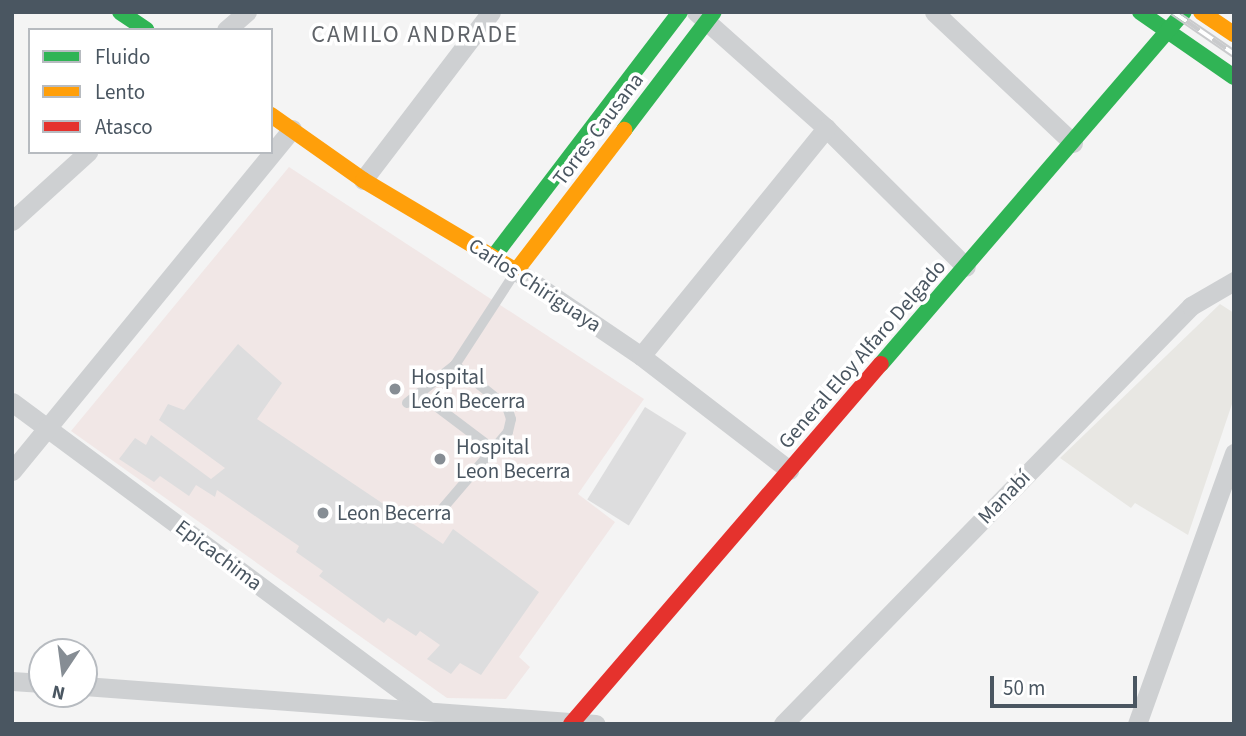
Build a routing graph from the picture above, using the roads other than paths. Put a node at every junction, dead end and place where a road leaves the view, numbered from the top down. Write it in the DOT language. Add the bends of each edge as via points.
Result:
graph roads {
  1 [pos="120,12"];
  2 [pos="247,12"];
  3 [pos="491,12"];
  4 [pos="680,12"];
  5 [pos="934,12"];
  6 [pos="1140,12"];
  7 [pos="1184,12"];
  8 [pos="1201,12"];
  9 [pos="705,15"];
  10 [pos="143,28"];
  11 [pos="228,28"];
  12 [pos="1167,34"];
  13 [pos="1234,34"];
  14 [pos="1234,77"];
  15 [pos="273,116"];
  16 [pos="825,128"];
  17 [pos="292,129"];
  18 [pos="1073,143"];
  19 [pos="273,152"];
  20 [pos="86,154"];
  21 [pos="272,154"];
  22 [pos="363,180"];
  23 [pos="12,221"];
  24 [pos="494,256"];
  25 [pos="966,267"];
  26 [pos="516,271"];
  27 [pos="1234,281"];
  28 [pos="642,356"];
  29 [pos="455,365"];
  30 [pos="420,394"];
  31 [pos="12,402"];
  32 [pos="407,403"];
  33 [pos="48,427"];
  34 [pos="494,450"];
  35 [pos="1234,453"];
  36 [pos="789,470"];
  37 [pos="12,471"];
  38 [pos="443,508"];
  39 [pos="98,687"];
  40 [pos="426,709"];
  41 [pos="572,723"];
  42 [pos="596,724"];
  43 [pos="783,724"];
  44 [pos="1137,724"];
  1 -- 10 [label="main road"];
  2 -- 11 [label="street"];
  3 -- 22 [label="street"];
  4 -- 24 [label="main road, Torres Causana"];
  5 -- 18 [label="street"];
  6 -- 12 [label="main road"];
  7 -- 12 [label="main road, General Eloy Alfaro Delgado"];
  8 -- 13 [label="main road"];
  9 -- 16 [label="street"];
  9 -- 26 [label="main road, Torres Causana"];
  12 -- 14 [label="main road"];
  12 -- 18 [label="main road, General Eloy Alfaro Delgado"];
  15 -- 17 [label="main road, Carlos Chiriguaya"];
  16 -- 25 [label="street"];
  16 -- 28 [label="street"];
  17 -- 19 [label="street"];
  17 -- 22 [label="main road, Carlos Chiriguaya"];
  18 -- 25 [label="main road, General Eloy Alfaro Delgado"];
  20 -- 23 [label="street"];
  21 -- 33 [label="street"];
  22 -- 24 [label="main road, Carlos Chiriguaya"];
  24 -- 26 [label="main road, Carlos Chiriguaya"];
  25 -- 36 [label="main road, General Eloy Alfaro Delgado"];
  26 -- 28 [label="street, Carlos Chiriguaya"];
  26 -- 29 [label="lane"];
  27 -- 43 [label="street, Manabí" via="1191,306"];
  28 -- 36 [label="street, Carlos Chiriguaya"];
  29 -- 30 [label="lane"];
  29 -- 34 [label="lane" via="506,407 508,432"];
  30 -- 32 [label="lane"];
  30 -- 34 [label="lane"];
  31 -- 33 [label="street, Epicachima"];
  33 -- 37 [label="street"];
  33 -- 40 [label="street, Epicachima"];
  34 -- 38 [label="lane"];
  35 -- 44 [label="street"];
  36 -- 41 [label="main road, General Eloy Alfaro Delgado"];
  39 -- 40 [label="street"];
  40 -- 41 [label="street"];
  41 -- 42 [label="street"];
}
